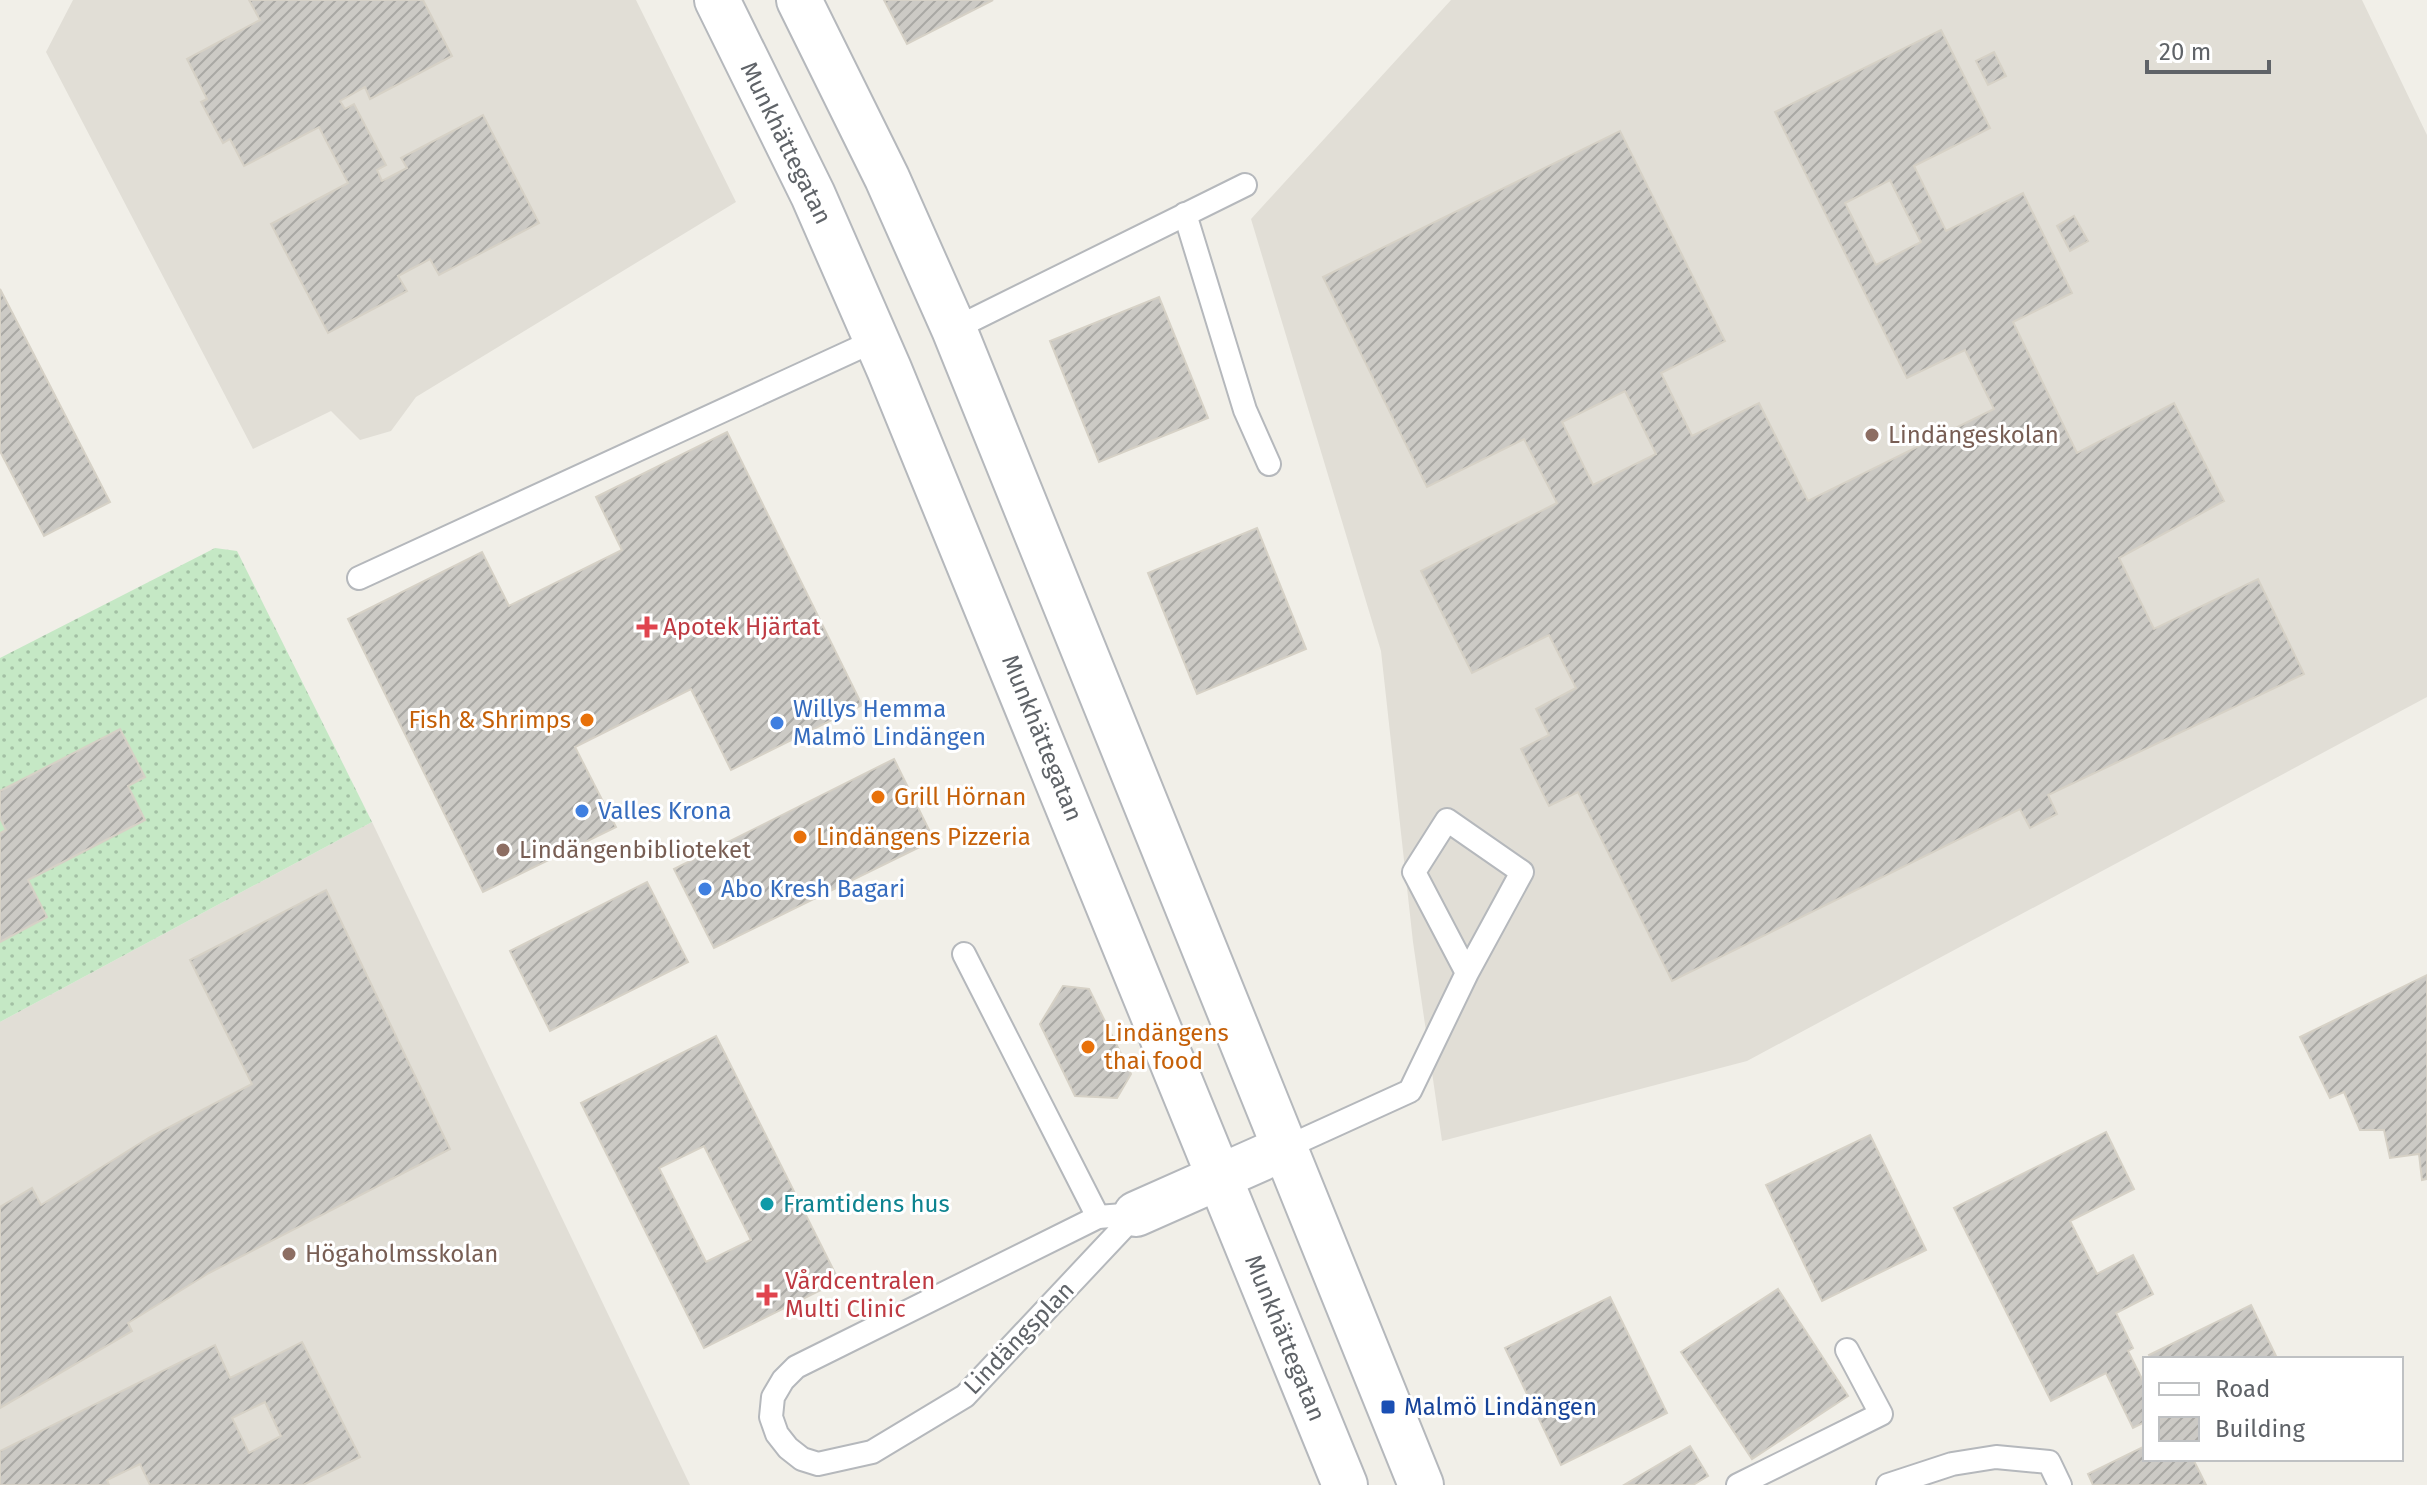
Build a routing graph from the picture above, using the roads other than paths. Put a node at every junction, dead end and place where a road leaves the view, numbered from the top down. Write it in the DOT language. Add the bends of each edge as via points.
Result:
graph roads {
  1 [pos="717,0"];
  2 [pos="799,0"];
  3 [pos="1245,185"];
  4 [pos="1185,214"];
  5 [pos="954,329"];
  6 [pos="876,340"];
  7 [pos="1269,464"];
  8 [pos="359,578"];
  9 [pos="964,954"];
  10 [pos="1467,973"];
  11 [pos="1287,1147"];
  12 [pos="1219,1177"];
  13 [pos="1117,1215"];
  14 [pos="1847,1350"];
  15 [pos="1345,1485"];
  16 [pos="1421,1485"];
  17 [pos="1738,1485"];
  18 [pos="1888,1485"];
  19 [pos="2060,1485"];
  1 -- 6 [label="street, Munkhättegatan" via="813,195"];
  2 -- 5 [label="street"];
  3 -- 4 [label="lane"];
  4 -- 5 [label="lane"];
  4 -- 7 [label="lane" via="1245,410"];
  5 -- 11 [label="street"];
  6 -- 8 [label="lane"];
  6 -- 12 [label="street, Munkhättegatan"];
  9 -- 13 [label="lane"];
  10 -- 10 [label="lane" via="1522,872 1447,820 1414,872"];
  10 -- 11 [label="lane" via="1410,1091"];
  11 -- 12 [label="street, Lindängsplan"];
  11 -- 16 [label="street"];
  12 -- 13 [label="street, Lindängsplan"];
  12 -- 15 [label="street, Munkhättegatan"];
  13 -- 13 [label="lane, Lindängsplan" via="796,1367 773,1397 771,1417 777,1434 802,1459 837,1462 872,1452 965,1396"];
  14 -- 17 [label="lane" via="1881,1414"];
  18 -- 19 [label="lane" via="1952,1464 1996,1457 2049,1462"];
}
